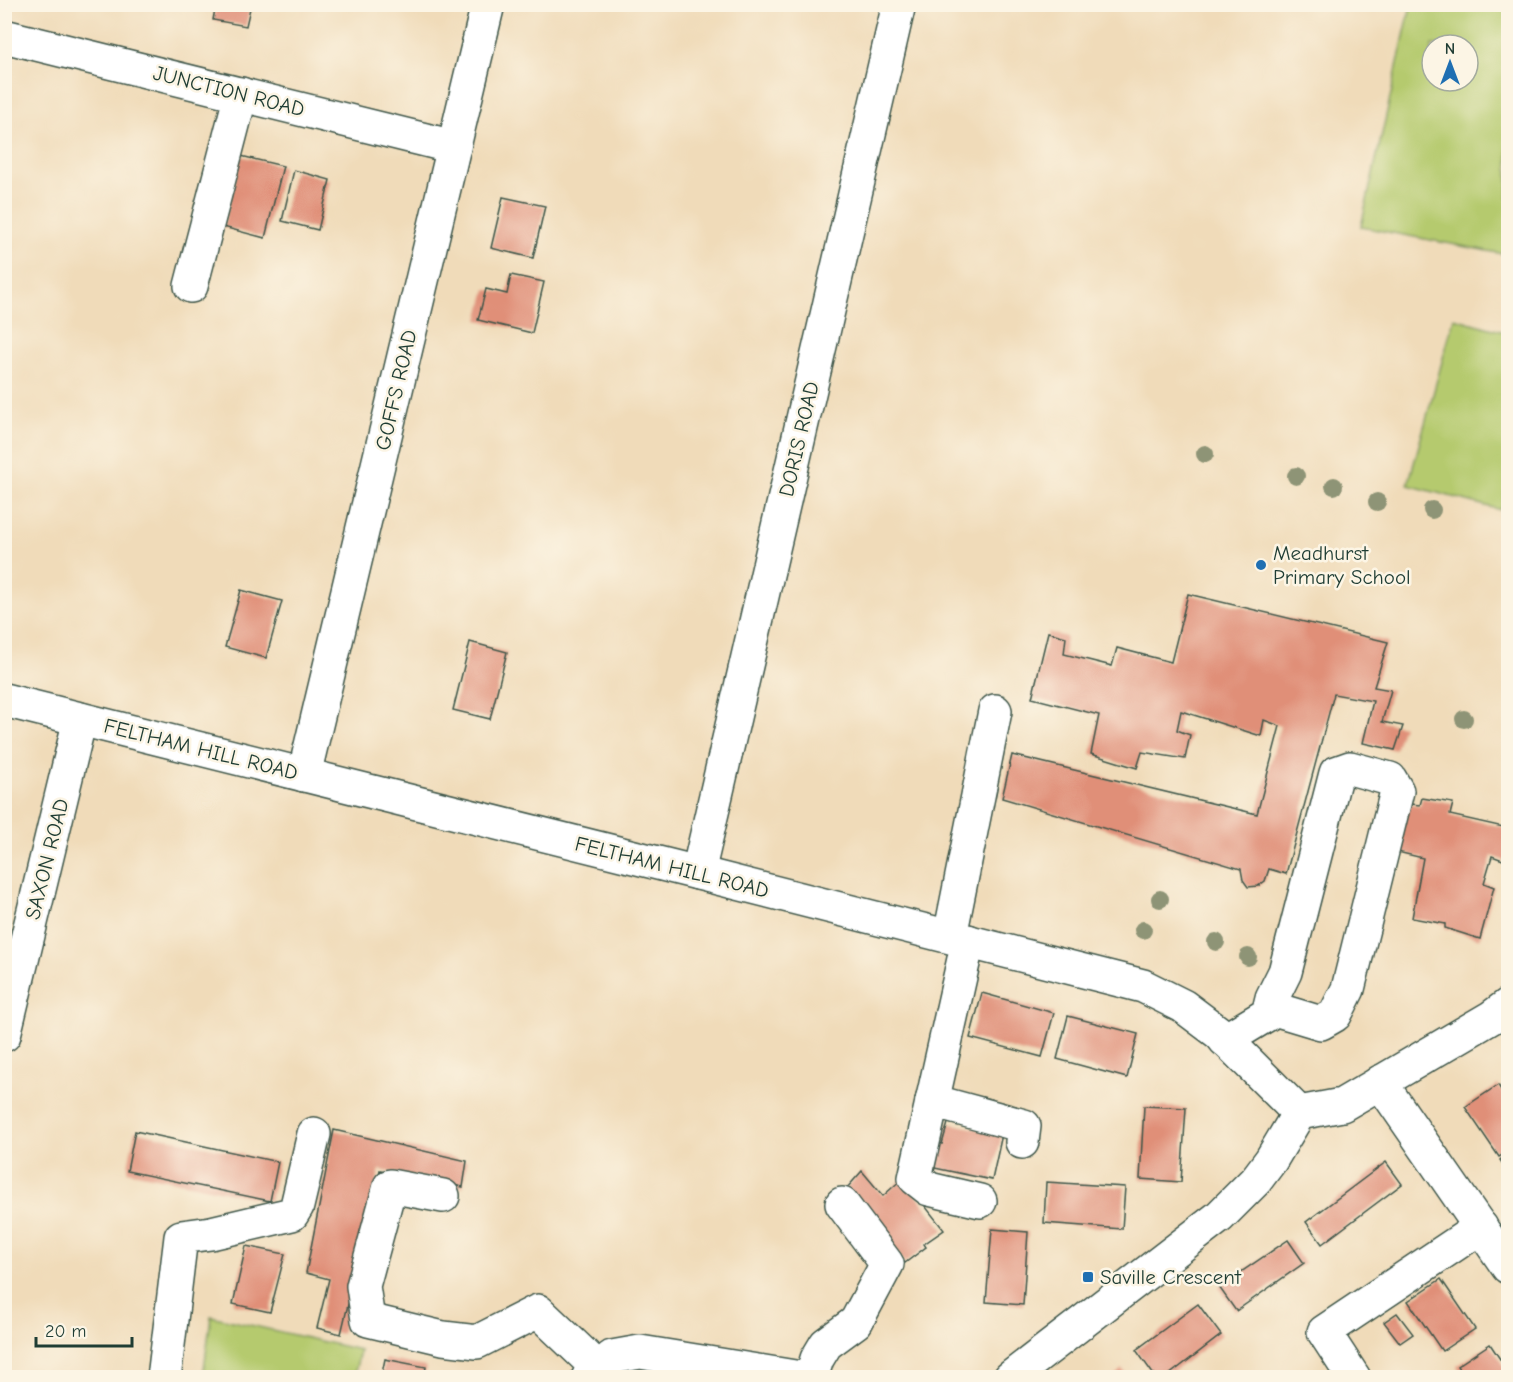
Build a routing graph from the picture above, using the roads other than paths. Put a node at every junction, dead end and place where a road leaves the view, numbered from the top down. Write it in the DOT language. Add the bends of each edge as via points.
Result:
graph roads {
  1 [pos="488,4"];
  2 [pos="899,4"];
  3 [pos="4,36"];
  4 [pos="240,94"];
  5 [pos="454,147"];
  6 [pos="190,286"];
  7 [pos="4,700"];
  8 [pos="995,711"];
  9 [pos="81,719"];
  10 [pos="304,775"];
  11 [pos="698,873"];
  12 [pos="959,939"];
  13 [pos="14,950"];
  14 [pos="1272,998"];
  15 [pos="1509,1005"];
  16 [pos="4,1035"];
  17 [pos="1225,1040"];
  18 [pos="1380,1082"];
  19 [pos="932,1101"];
  20 [pos="1299,1113"];
  21 [pos="314,1134"];
  22 [pos="1022,1142"];
  23 [pos="442,1196"];
  24 [pos="980,1201"];
  25 [pos="842,1204"];
  26 [pos="1481,1227"];
  27 [pos="1509,1267"];
  28 [pos="593,1373"];
  29 [pos="164,1377"];
  30 [pos="801,1377"];
  31 [pos="811,1377"];
  32 [pos="1010,1377"];
  33 [pos="1354,1377"];
  1 -- 5 [label="street, GOFFS ROAD"];
  2 -- 11 [label="street, DORIS ROAD"];
  3 -- 4 [label="street, JUNCTION ROAD"];
  4 -- 5 [label="street, JUNCTION ROAD"];
  4 -- 6 [label="street"];
  5 -- 10 [label="street, GOFFS ROAD"];
  7 -- 9 [label="street, FELTHAM HILL ROAD"];
  8 -- 12 [label="street"];
  9 -- 10 [label="street, FELTHAM HILL ROAD"];
  9 -- 13 [label="street, SAXON ROAD"];
  10 -- 11 [label="street, FELTHAM HILL ROAD"];
  11 -- 12 [label="street, FELTHAM HILL ROAD"];
  12 -- 17 [label="street, FELTHAM HILL ROAD" via="1143,986 1183,1006"];
  12 -- 19 [label="street"];
  13 -- 16 [label="street, SAXON ROAD"];
  14 -- 14 [label="street" via="1281,1011 1321,1023 1335,1015 1348,989 1397,791 1390,779 1350,768 1336,773 1285,972"];
  14 -- 17 [label="street" via="1268,1014"];
  15 -- 18 [label="street"];
  17 -- 20 [label="street, FELTHAM HILL ROAD"];
  18 -- 20 [label="street" via="1342,1105"];
  18 -- 26 [label="street"];
  19 -- 22 [label="street" via="1024,1126"];
  19 -- 24 [label="street" via="915,1178 929,1189"];
  20 -- 32 [label="street" via="1256,1180 1219,1217"];
  21 -- 29 [label="street" via="292,1214 180,1237"];
  23 -- 28 [label="street" via="390,1186 363,1286 368,1320 477,1342 538,1311"];
  25 -- 31 [label="street" via="887,1264 856,1322 826,1344"];
  26 -- 27 [label="street"];
  26 -- 33 [label="street" via="1324,1332"];
  28 -- 30 [label="street" via="612,1357 640,1352"];
}
